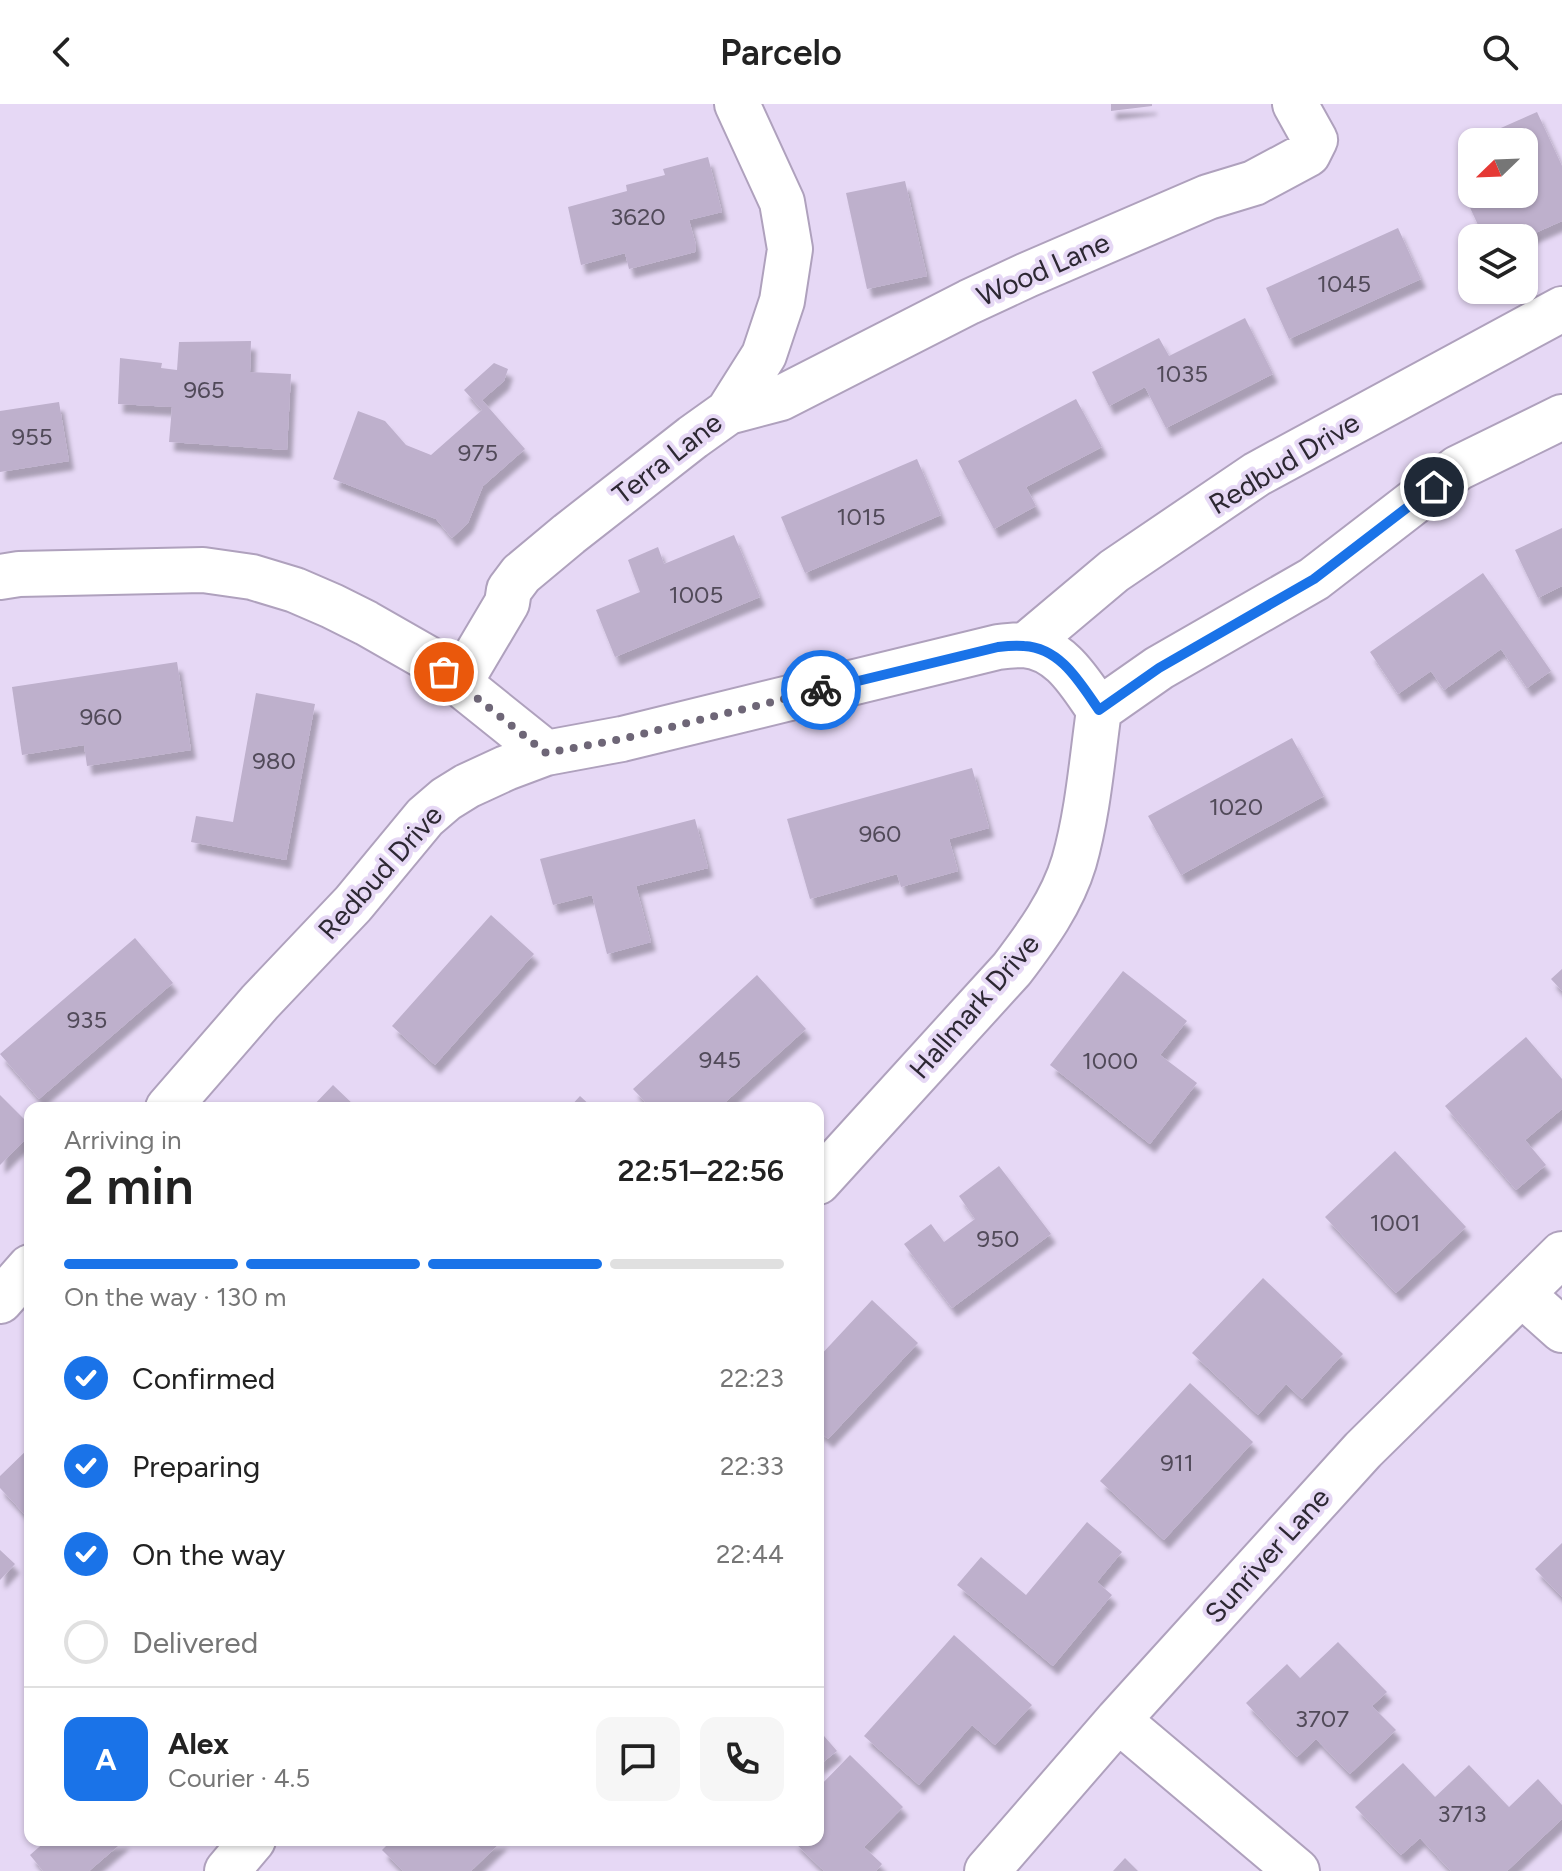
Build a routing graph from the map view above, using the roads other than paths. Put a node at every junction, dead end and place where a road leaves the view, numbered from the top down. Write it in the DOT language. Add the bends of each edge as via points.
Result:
graph roads {
  1 [pos="737,104"];
  2 [pos="1295,104"];
  3 [pos="1562,309"];
  4 [pos="728,412"];
  5 [pos="1562,417"];
  6 [pos="0,577"];
  7 [pos="1026,645"];
  8 [pos="459,684"];
  9 [pos="1099,710"];
  10 [pos="546,753"];
  11 [pos="173,1102"];
  12 [pos="824,1175"];
  13 [pos="1562,1254"];
  14 [pos="24,1274"];
  15 [pos="1522,1294"];
  16 [pos="0,1301"];
  17 [pos="1562,1330"];
  18 [pos="1118,1720"];
  19 [pos="248,1846"];
  20 [pos="227,1871"];
  21 [pos="987,1871"];
  22 [pos="1297,1871"];
  1 -- 4 [label="street, Terra Lane" via="782,202 790,249 782,301 764,355"];
  2 -- 4 [label="street, Wood Lane" via="1315,140 1308,154 1254,183 1208,197 983,295 781,398"];
  3 -- 7 [label="street, Redbud Drive" via="1257,474 1114,571"];
  4 -- 8 [label="street, Terra Lane" via="521,574"];
  5 -- 9 [label="street" via="1458,468 1314,579 1159,668"];
  6 -- 8 [label="street" via="203,570 252,577 295,590 366,623 429,659"];
  7 -- 9 [label="street" via="1052,653"];
  7 -- 10 [label="street, Redbud Drive" via="998,647"];
  8 -- 10 [label="street"];
  9 -- 12 [label="street, Hallmark Drive" via="1073,864 1058,901 1012,969"];
  10 -- 11 [label="street, Redbud Drive" via="467,786 425,817"];
  13 -- 15 [label="street, Sunriver Lane"];
  14 -- 16 [label="street"];
  15 -- 17 [label="street"];
  15 -- 18 [label="street, Sunriver Lane" via="1363,1450"];
  18 -- 21 [label="street, Sunriver Lane"];
  18 -- 22 [label="street"];
  19 -- 20 [label="street"];
}
